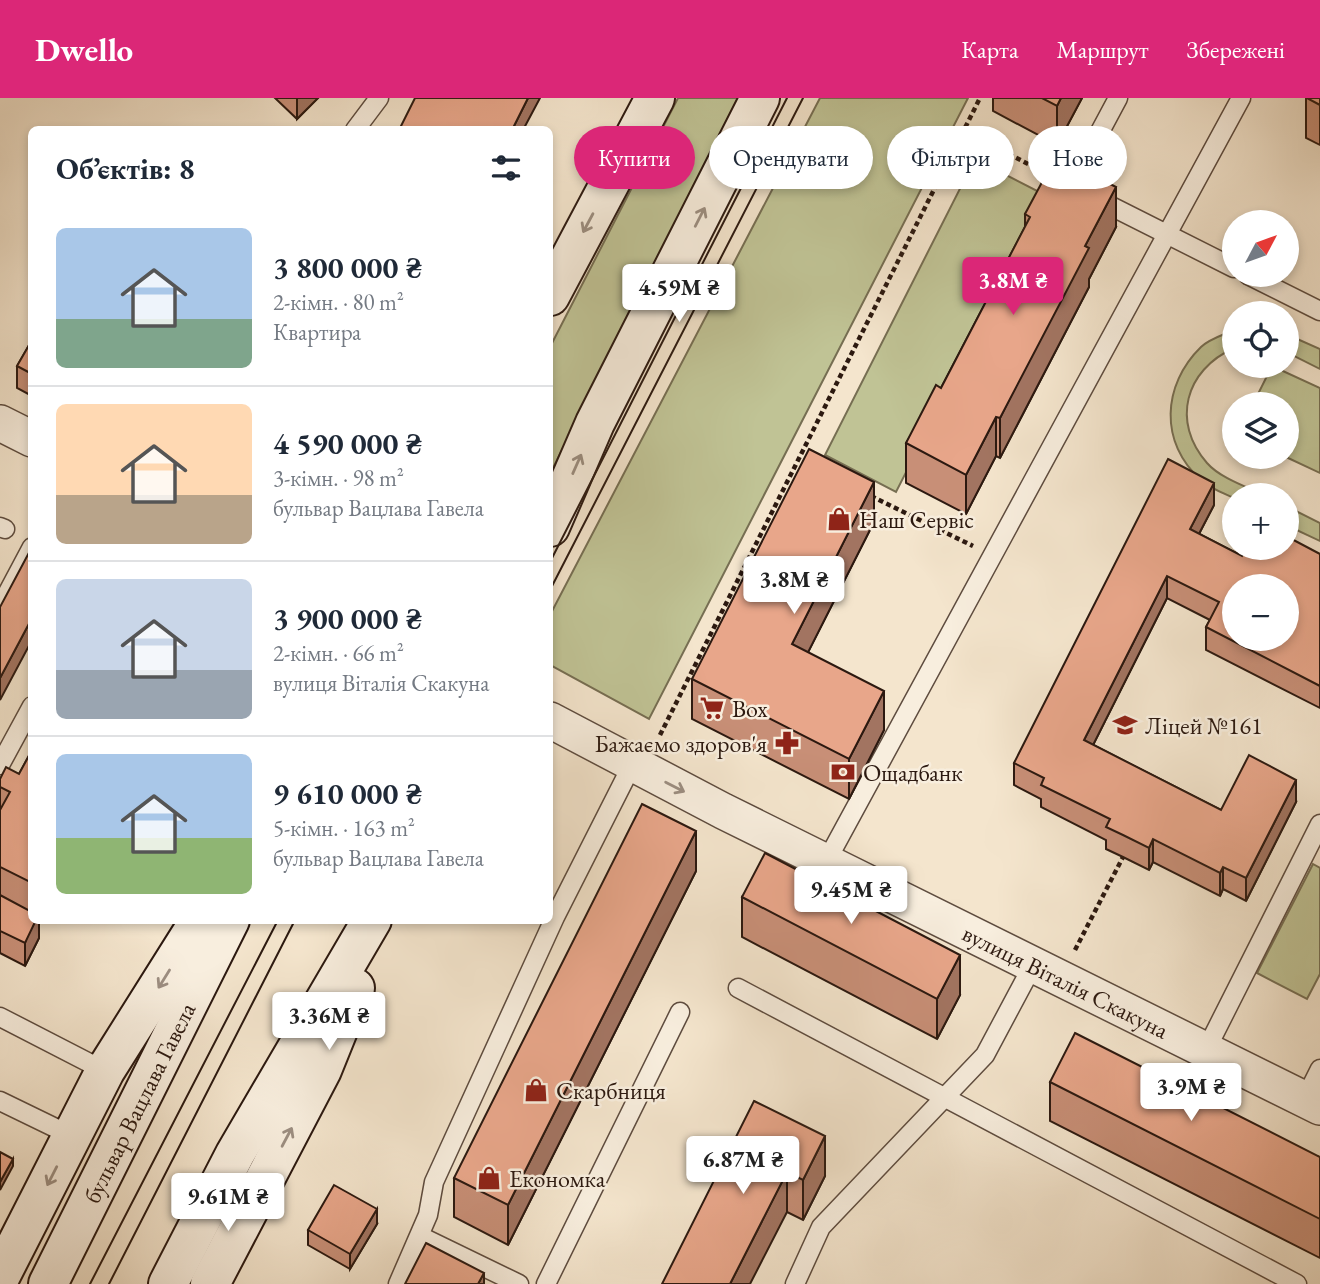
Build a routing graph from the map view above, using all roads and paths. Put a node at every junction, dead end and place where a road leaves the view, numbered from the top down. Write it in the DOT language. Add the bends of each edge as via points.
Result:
graph roads {
  1 [pos="379,98"];
  2 [pos="654,98"];
  3 [pos="760,98"];
  4 [pos="980,98"];
  5 [pos="1118,98"];
  6 [pos="1241,98"];
  7 [pos="358,126"];
  8 [pos="966,126"];
  9 [pos="1103,126"];
  10 [pos="934,189"];
  11 [pos="1077,189"];
  12 [pos="1167,235"];
  13 [pos="1222,262"];
  14 [pos="1272,287"];
  15 [pos="553,290"];
  16 [pos="1320,311"];
  17 [pos="0,423"];
  18 [pos="28,437"];
  19 [pos="798,460"];
  20 [pos="810,466"];
  21 [pos="859,490"];
  22 [pos="553,520"];
  23 [pos="28,554"];
  24 [pos="992,555"];
  25 [pos="0,607"];
  26 [pos="28,713"];
  27 [pos="553,722"];
  28 [pos="660,735"];
  29 [pos="0,765"];
  30 [pos="632,765"];
  31 [pos="1320,824"];
  32 [pos="1123,857"];
  33 [pos="826,862"];
  34 [pos="553,921"];
  35 [pos="197,924"];
  36 [pos="228,924"];
  37 [pos="370,924"];
  38 [pos="380,924"];
  39 [pos="552,924"];
  40 [pos="1074,953"];
  41 [pos="1032,965"];
  42 [pos="738,988"];
  43 [pos="680,1012"];
  44 [pos="0,1017"];
  45 [pos="1206,1049"];
  46 [pos="1320,1069"];
  47 [pos="105,1071"];
  48 [pos="945,1096"];
  49 [pos="0,1101"];
  50 [pos="1312,1103"];
  51 [pos="72,1136"];
  52 [pos="420,1236"];
  53 [pos="0,1277"];
  54 [pos="48,1284"];
  55 [pos="168,1284"];
  56 [pos="210,1284"];
  57 [pos="398,1284"];
  58 [pos="519,1284"];
  59 [pos="546,1284"];
  60 [pos="795,1284"];
  61 [pos="1297,1284"];
  1 -- 7 [label="lane"];
  2 -- 15 [label="main road, one-way"];
  22 -- 3 [label="main road, one-way" via="595,423"];
  4 -- 8 [label="path"];
  5 -- 9 [label="lane"];
  6 -- 12 [label="lane"];
  10 -- 19 [label="path"];
  11 -- 12 [label="lane"];
  12 -- 13 [label="lane"];
  12 -- 24 [label="lane"];
  14 -- 16 [label="lane"];
  17 -- 18 [label="street"];
  19 -- 20 [label="path"];
  19 -- 28 [label="path"];
  21 -- 24 [label="path"];
  23 -- 25 [label="lane"];
  24 -- 33 [label="lane"];
  26 -- 29 [label="lane"];
  27 -- 30 [label="street, вулиця Віталія Скакуна"];
  30 -- 33 [label="street, вулиця Віталія Скакуна, one-way"];
  30 -- 34 [label="lane"];
  31 -- 45 [label="lane"];
  32 -- 40 [label="path"];
  33 -- 41 [label="street, вулиця Віталія Скакуна"];
  35 -- 47 [label="main road, one-way"];
  36 -- 54 [label="main road, бульвар Вацлава Гавела"];
  37 -- 55 [label="main road" via="235,1154"];
  56 -- 38 [label="main road, one-way" via="322,1070"];
  39 -- 52 [label="lane" via="434,1182"];
  41 -- 45 [label="street, вулиця Віталія Скакуна"];
  41 -- 48 [label="lane" via="990,1047"];
  42 -- 48 [label="lane"];
  43 -- 59 [label="lane"];
  44 -- 47 [label="lane"];
  45 -- 50 [label="street, вулиця Віталія Скакуна"];
  46 -- 50 [label="lane"];
  47 -- 51 [label="main road"];
  48 -- 60 [label="lane" via="821,1227"];
  48 -- 61 [label="lane"];
  49 -- 51 [label="lane"];
  51 -- 53 [label="main road, one-way"];
  52 -- 57 [label="lane"];
  52 -- 58 [label="lane"];
}
